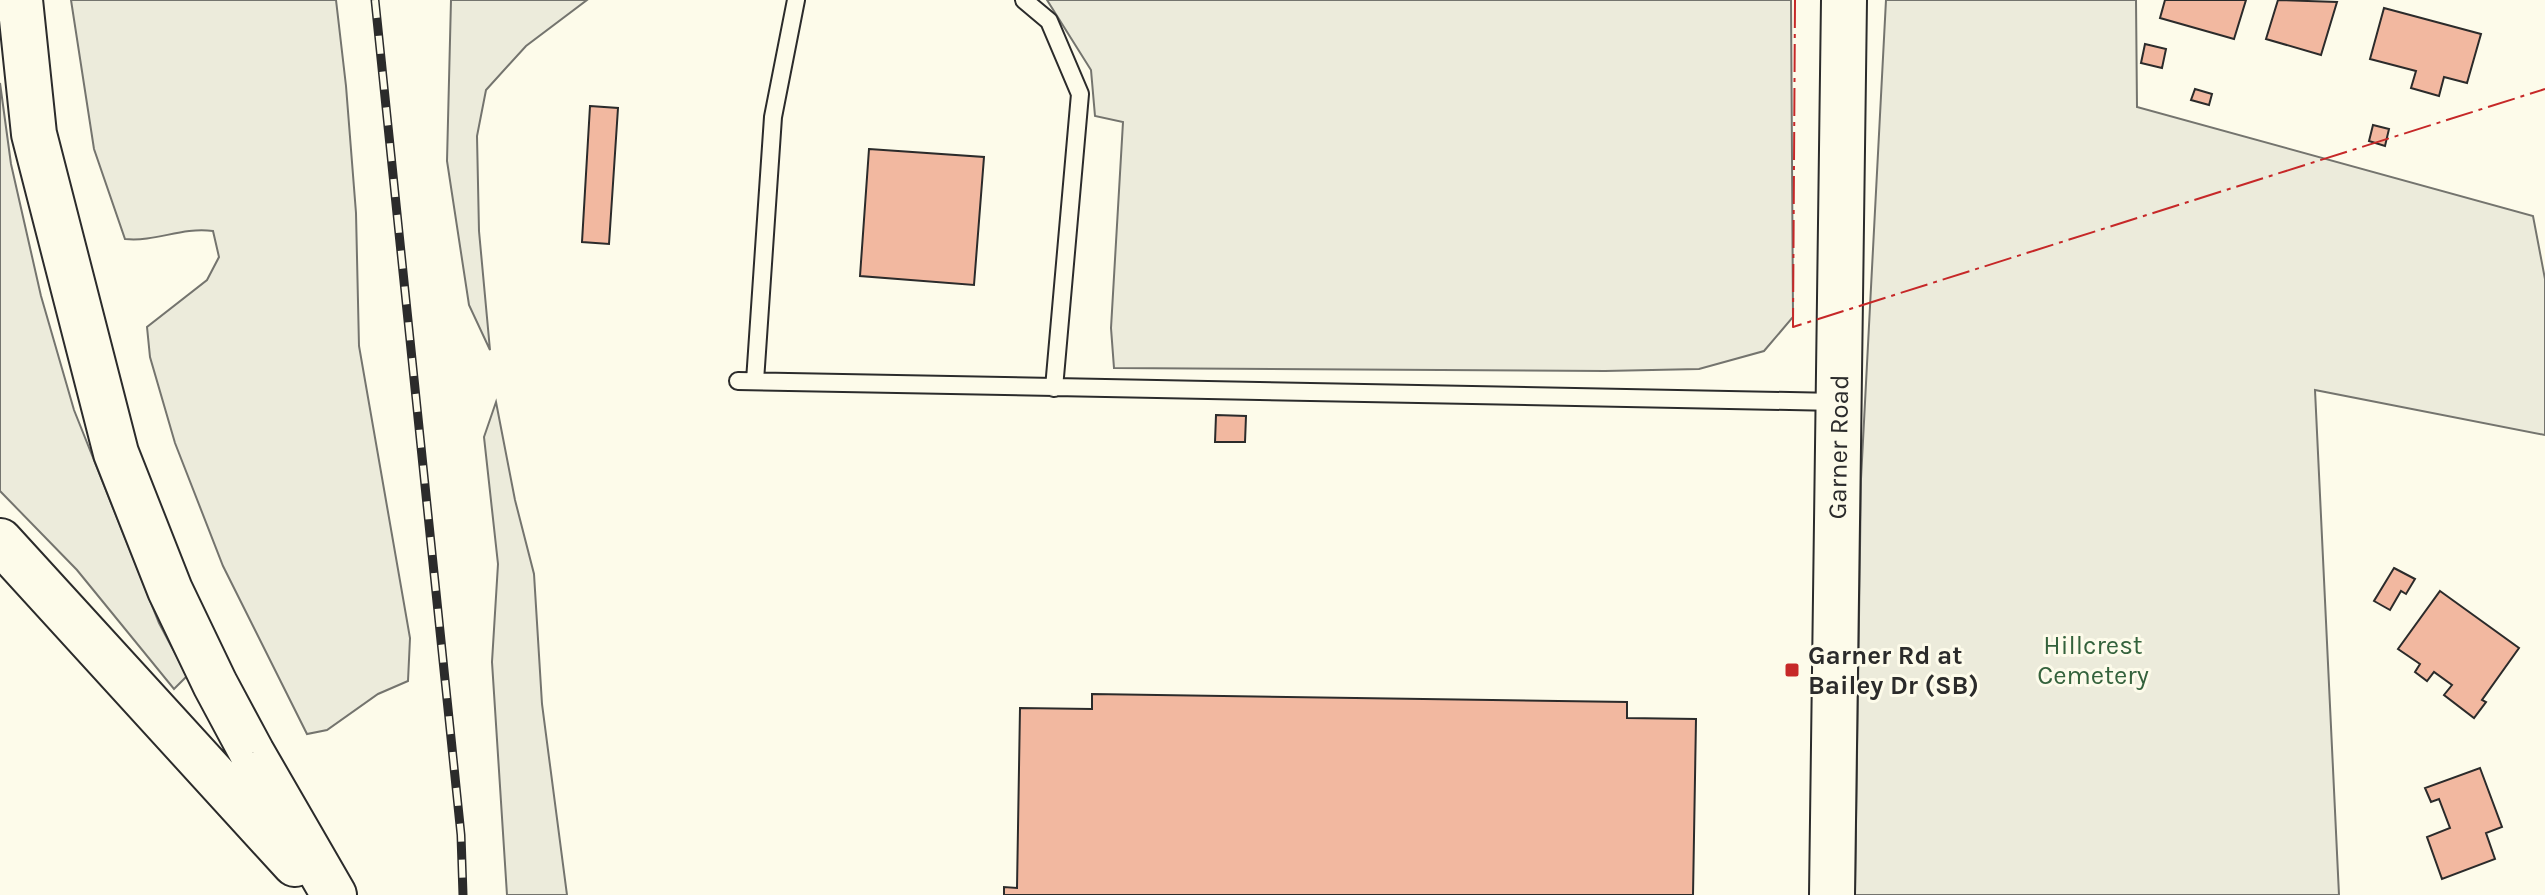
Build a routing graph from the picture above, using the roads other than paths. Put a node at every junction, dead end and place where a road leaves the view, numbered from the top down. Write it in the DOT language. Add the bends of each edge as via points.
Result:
graph roads {
  1 [pos="20,0"];
  2 [pos="796,0"];
  3 [pos="1024,0"];
  4 [pos="1844,0"];
  5 [pos="1054,388"];
  6 [pos="1839,402"];
  7 [pos="0,541"];
  8 [pos="322,895"];
  9 [pos="334,895"];
  10 [pos="1832,895"];
  1 -- 9 [label="main road" via="34,134 116,453 170,590 215,684"];
  2 -- 5 [label="lane" via="773,117 746,381"];
  3 -- 5 [label="lane" via="1049,21 1080,94"];
  4 -- 6 [label="main road, Garner Road"];
  5 -- 6 [label="lane"];
  6 -- 10 [label="main road, Garner Road"];
  7 -- 8 [label="main road"];
}
